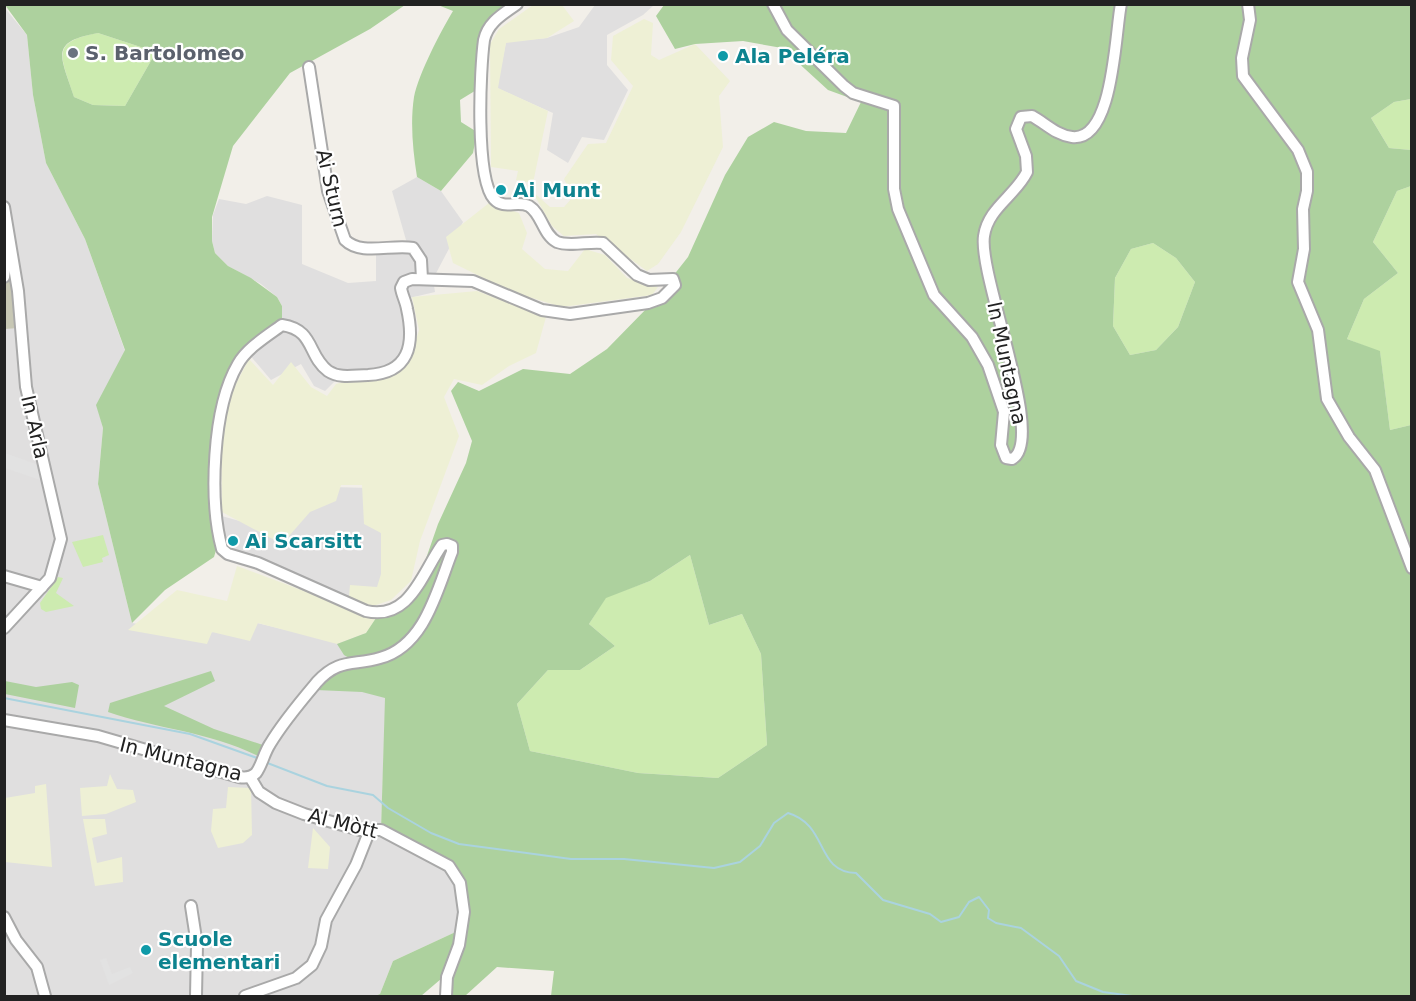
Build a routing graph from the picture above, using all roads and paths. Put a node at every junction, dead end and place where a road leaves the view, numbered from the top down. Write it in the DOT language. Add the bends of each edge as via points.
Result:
graph roads {
  1 [pos="517,4"];
  2 [pos="773,4"];
  3 [pos="1121,4"];
  4 [pos="1248,4"];
  5 [pos="309,67"];
  6 [pos="4,207"];
  7 [pos="10,240"];
  8 [pos="4,277"];
  9 [pos="422,279"];
  10 [pos="1412,568"];
  11 [pos="4,576"];
  12 [pos="42,587"];
  13 [pos="4,628"];
  14 [pos="4,720"];
  15 [pos="250,777"];
  16 [pos="369,832"];
  17 [pos="191,906"];
  18 [pos="4,917"];
  19 [pos="45,996"];
  20 [pos="196,996"];
  21 [pos="245,996"];
  22 [pos="446,996"];
  1 -- 9 [label="street" via="493,22 484,40 481,134 483,161 493,198 499,204 520,204 535,211 558,242 603,243 637,275 649,280 673,279 675,285 662,298 648,303 570,314 542,310 473,281"];
  2 -- 3 [label="street, In Muntagna" via="787,30 844,86 853,93 894,106 894,189 900,215 934,295 970,333 983,355 1004,412 1002,452 1012,459 1020,450 1023,432 985,267 986,229 994,212 1027,172 1016,129 1019,119 1032,116 1056,132 1076,137 1086,135 1096,123 1108,98"];
  4 -- 10 [label="street" via="1250,20 1242,58 1243,76 1298,150 1307,171 1302,209 1304,249 1298,282 1318,330 1327,399 1349,437 1375,470"];
  5 -- 9 [label="street, Ai Sturn" via="328,191 345,240 360,248 413,248 421,260"];
  6 -- 7 [label="street, In Arla"];
  7 -- 8 [label="street"];
  7 -- 12 [label="street, In Arla" via="26,387 60,533 54,570"];
  9 -- 15 [label="street, In Muntagna" via="405,282 401,288 409,320 409,345 402,363 394,370 334,374 318,361 305,335 282,325 239,362 228,390 218,426 214,464 219,540 228,554 258,563 366,611 383,613 405,601 442,545 452,546 428,613 409,641 380,658 344,663 325,673"];
  11 -- 12 [label="street"];
  12 -- 13 [label="street, In Arla"];
  14 -- 15 [label="street, In Muntagna" via="98,736 216,771"];
  15 -- 16 [label="street, Al Mòtt" via="259,792 276,803"];
  16 -- 21 [label="street" via="326,920 318,955 303,975 287,976"];
  16 -- 22 [label="street, Al Mòtt" via="381,830 438,858 457,876 463,920 447,977"];
  17 -- 20 [label="street" via="197,945"];
  18 -- 19 [label="street" via="37,967"];
}
